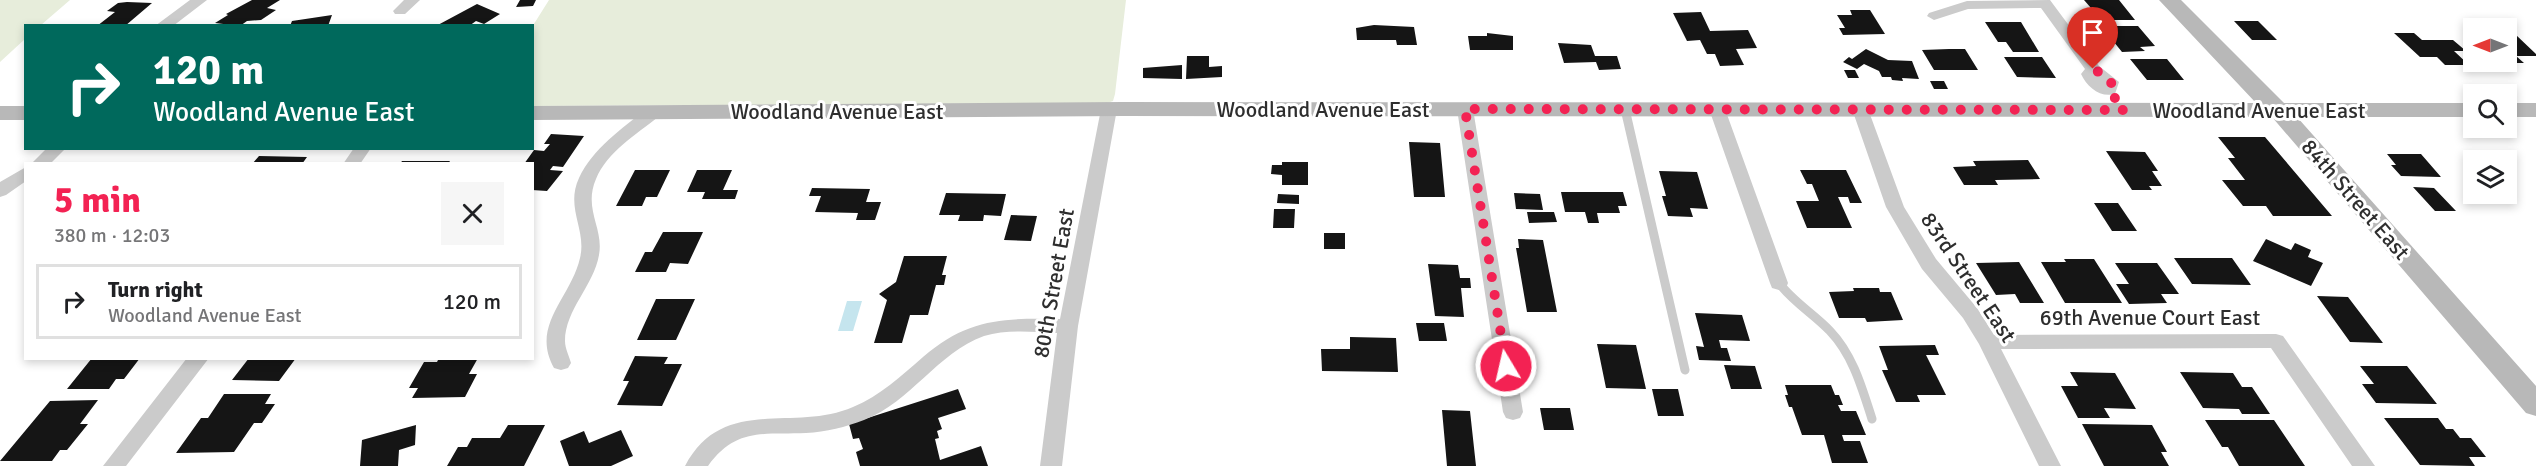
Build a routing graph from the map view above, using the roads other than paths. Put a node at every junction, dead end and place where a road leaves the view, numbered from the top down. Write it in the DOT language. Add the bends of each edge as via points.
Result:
graph roads {
  1 [pos="200,0"];
  2 [pos="412,0"];
  3 [pos="2169,0"];
  4 [pos="2044,2"];
  5 [pos="400,11"];
  6 [pos="1934,16"];
  7 [pos="165,24"];
  8 [pos="1109,109"];
  9 [pos="1465,109"];
  10 [pos="1625,109"];
  11 [pos="1717,109"];
  12 [pos="1860,109"];
  13 [pos="2125,110"];
  14 [pos="2278,110"];
  15 [pos="2463,110"];
  16 [pos="2517,110"];
  17 [pos="2536,110"];
  18 [pos="652,112"];
  19 [pos="0,113"];
  20 [pos="24,113"];
  21 [pos="534,113"];
  22 [pos="56,150"];
  23 [pos="41,162"];
  24 [pos="24,173"];
  25 [pos="0,191"];
  26 [pos="1779,283"];
  27 [pos="1068,326"];
  28 [pos="1988,342"];
  29 [pos="197,360"];
  30 [pos="561,363"];
  31 [pos="1685,370"];
  32 [pos="2536,405"];
  33 [pos="1513,412"];
  34 [pos="1872,419"];
  35 [pos="114,466"];
  36 [pos="696,466"];
  37 [pos="1051,466"];
  38 [pos="2050,466"];
  39 [pos="2364,466"];
  1 -- 7 [label="street"];
  2 -- 5 [label="street"];
  3 -- 14 [label="street, 84th Street East"];
  4 -- 6 [label="street" via="1967,5"];
  4 -- 13 [label="street" via="2093,69 2091,79 2109,91"];
  8 -- 9 [label="street, Woodland Avenue East"];
  8 -- 18 [label="street, Woodland Avenue East"];
  8 -- 27 [label="street, 80th Street East"];
  9 -- 10 [label="street, Woodland Avenue East"];
  9 -- 33 [label="street"];
  10 -- 11 [label="street, Woodland Avenue East"];
  10 -- 31 [label="lane"];
  11 -- 12 [label="street, Woodland Avenue East"];
  11 -- 26 [label="street"];
  12 -- 13 [label="street, Woodland Avenue East"];
  12 -- 28 [label="street, 83rd Street East" via="1895,207 1929,264 1970,313"];
  13 -- 14 [label="street, Woodland Avenue East"];
  14 -- 15 [label="street, Woodland Avenue East"];
  14 -- 32 [label="street, 84th Street East"];
  16 -- 17 [label="street"];
  18 -- 21 [label="street, Woodland Avenue East"];
  18 -- 30 [label="street" via="608,151 586,183 581,203 591,251 556,332"];
  19 -- 20 [label="street"];
  22 -- 23 [label="street"];
  24 -- 25 [label="street"];
  26 -- 34 [label="lane" via="1789,298 1831,331 1852,358"];
  27 -- 36 [label="street" via="1001,327 972,333 866,411 828,422 732,433 713,445"];
  27 -- 37 [label="street, 80th Street East"];
  28 -- 38 [label="street, 83rd Street East"];
  28 -- 39 [label="street, 69th Avenue Court East" via="2276,341"];
  29 -- 35 [label="street"];
}
